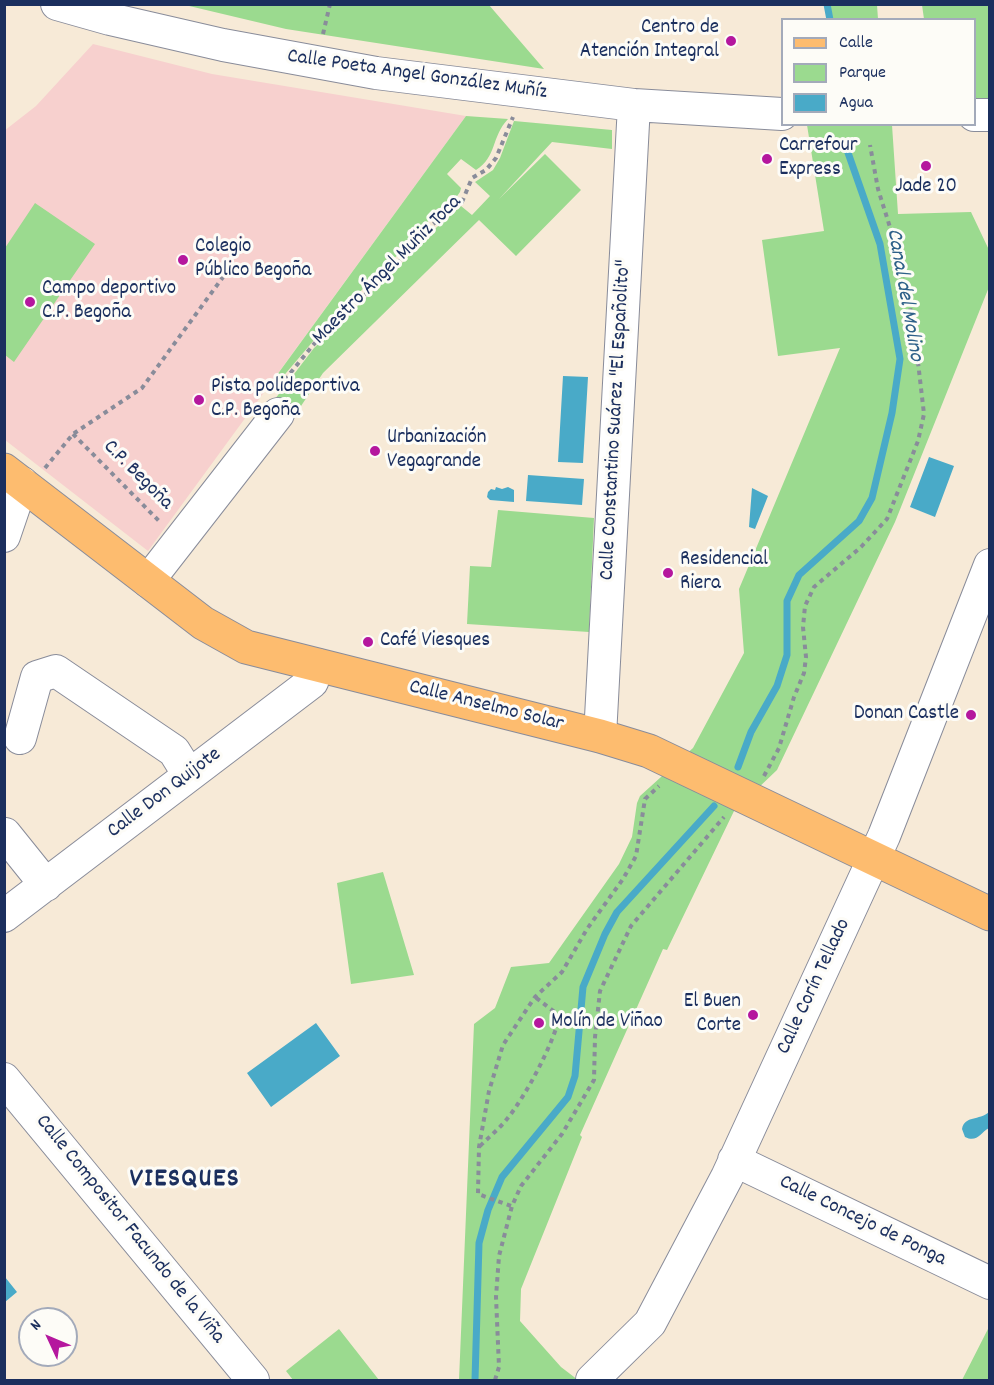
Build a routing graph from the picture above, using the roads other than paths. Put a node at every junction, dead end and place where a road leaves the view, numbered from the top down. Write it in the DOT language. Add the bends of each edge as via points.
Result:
graph roads {
  1 [pos="57,4"];
  2 [pos="634,105"];
  3 [pos="781,114"];
  4 [pos="278,414"];
  5 [pos="23,475"];
  6 [pos="4,536"];
  7 [pos="990,565"];
  8 [pos="148,581"];
  9 [pos="318,665"];
  10 [pos="600,736"];
  11 [pos="20,738"];
  12 [pos="189,775"];
  13 [pos="5,834"];
  14 [pos="874,858"];
  15 [pos="46,885"];
  16 [pos="990,914"];
  17 [pos="4,916"];
  18 [pos="4,1079"];
  19 [pos="734,1160"];
  20 [pos="990,1283"];
  21 [pos="253,1380"];
  22 [pos="592,1380"];
  1 -- 2 [label="street, Calle Poeta Angel González Muñíz" via="223,45 317,63"];
  2 -- 3 [label="street, Calle Poeta Angel González Muñíz"];
  2 -- 10 [label="street, Calle Constantino Suárez \"El Españolito\""];
  4 -- 8 [label="street"];
  5 -- 6 [label="street"];
  5 -- 8 [label="main road, Calle Anselmo Solar"];
  7 -- 14 [label="street, Calle Corín Tellado"];
  8 -- 9 [label="main road, Calle Anselmo Solar" via="203,623 246,647"];
  9 -- 10 [label="main road, Calle Anselmo Solar"];
  9 -- 12 [label="street, Calle Don Quijote" via="312,682"];
  10 -- 14 [label="main road, Calle Anselmo Solar" via="649,751"];
  11 -- 12 [label="street" via="37,677 56,671 174,751"];
  12 -- 15 [label="street, Calle Don Quijote"];
  13 -- 15 [label="street"];
  14 -- 16 [label="main road, Calle Anselmo Solar"];
  14 -- 19 [label="street, Calle Corín Tellado"];
  15 -- 17 [label="street, Calle Don Quijote"];
  18 -- 21 [label="street, Calle Compositor Facundo de la Viña"];
  19 -- 20 [label="street, Calle Concejo de Ponga"];
  19 -- 22 [label="street, Calle Corín Tellado" via="650,1323"];
}
